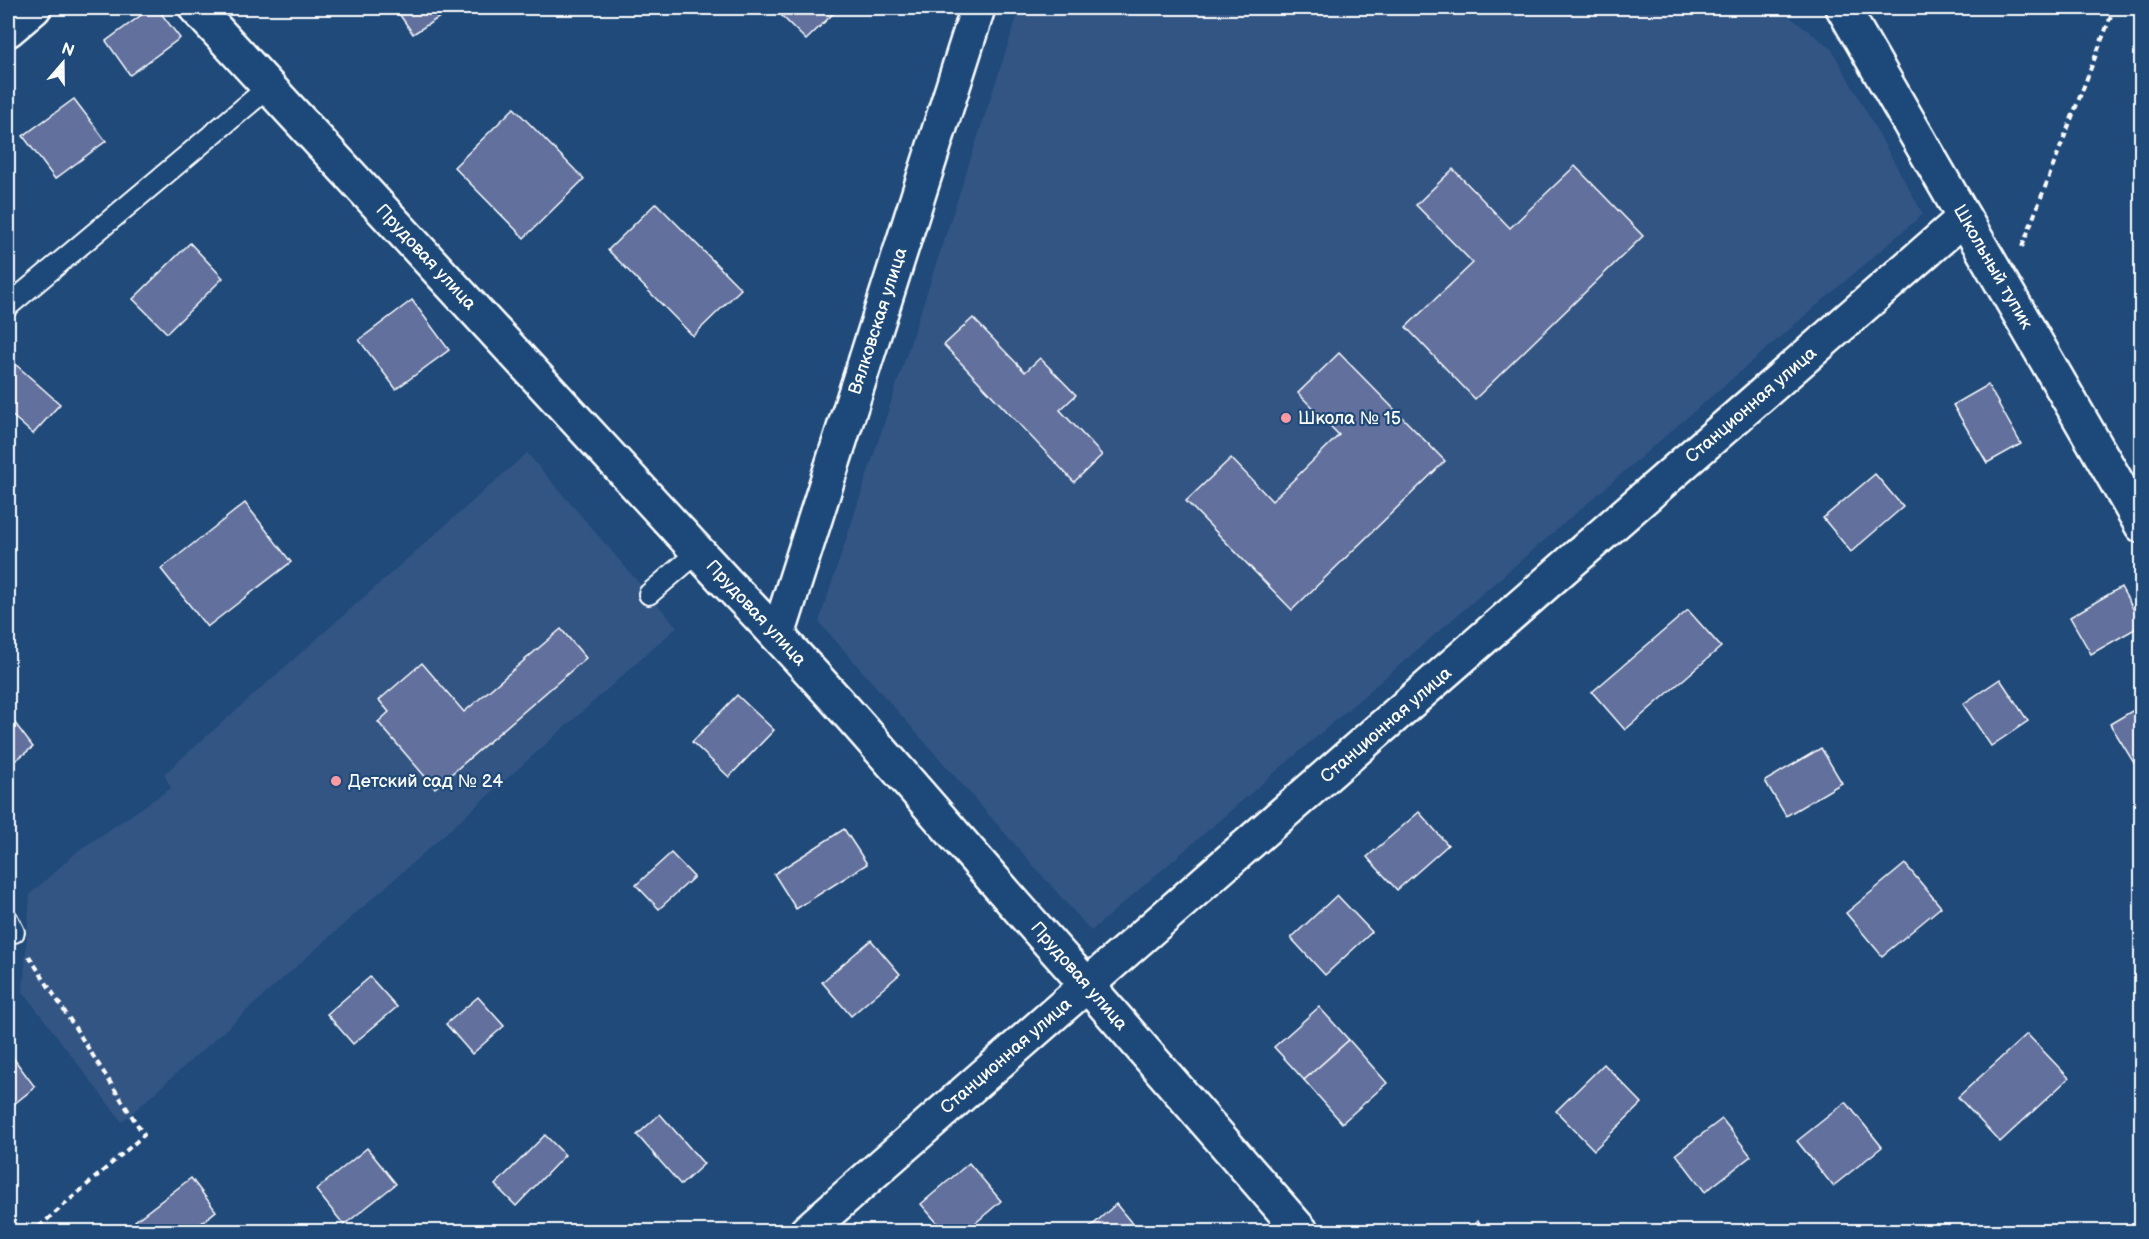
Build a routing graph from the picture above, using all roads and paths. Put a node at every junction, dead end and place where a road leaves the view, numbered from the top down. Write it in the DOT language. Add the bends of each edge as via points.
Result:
graph roads {
  1 [pos="34,8"];
  2 [pos="196,8"];
  3 [pos="978,8"];
  4 [pos="1843,8"];
  5 [pos="2114,8"];
  6 [pos="8,30"];
  7 [pos="270,86"];
  8 [pos="1964,218"];
  9 [pos="2006,290"];
  10 [pos="8,306"];
  11 [pos="2142,526"];
  12 [pos="698,552"];
  13 [pos="648,594"];
  14 [pos="778,635"];
  15 [pos="11,926"];
  16 [pos="1087,985"];
  17 [pos="33,1232"];
  18 [pos="806,1232"];
  19 [pos="1302,1232"];
  1 -- 6 [label="street"];
  2 -- 7 [label="street, Прудовая улица"];
  3 -- 14 [label="street, Вялковская улица"];
  4 -- 8 [label="street, Школьный тупик"];
  5 -- 9 [label="path"];
  7 -- 10 [label="lane"];
  7 -- 12 [label="street, Прудовая улица"];
  8 -- 9 [label="street, Школьный тупик"];
  8 -- 16 [label="street, Станционная улица"];
  9 -- 11 [label="street, Школьный тупик"];
  12 -- 13 [label="lane"];
  12 -- 14 [label="street, Прудовая улица"];
  14 -- 16 [label="street, Прудовая улица"];
  15 -- 17 [label="path" via="144,1135"];
  16 -- 18 [label="street, Станционная улица"];
  16 -- 19 [label="street, Прудовая улица"];
}
